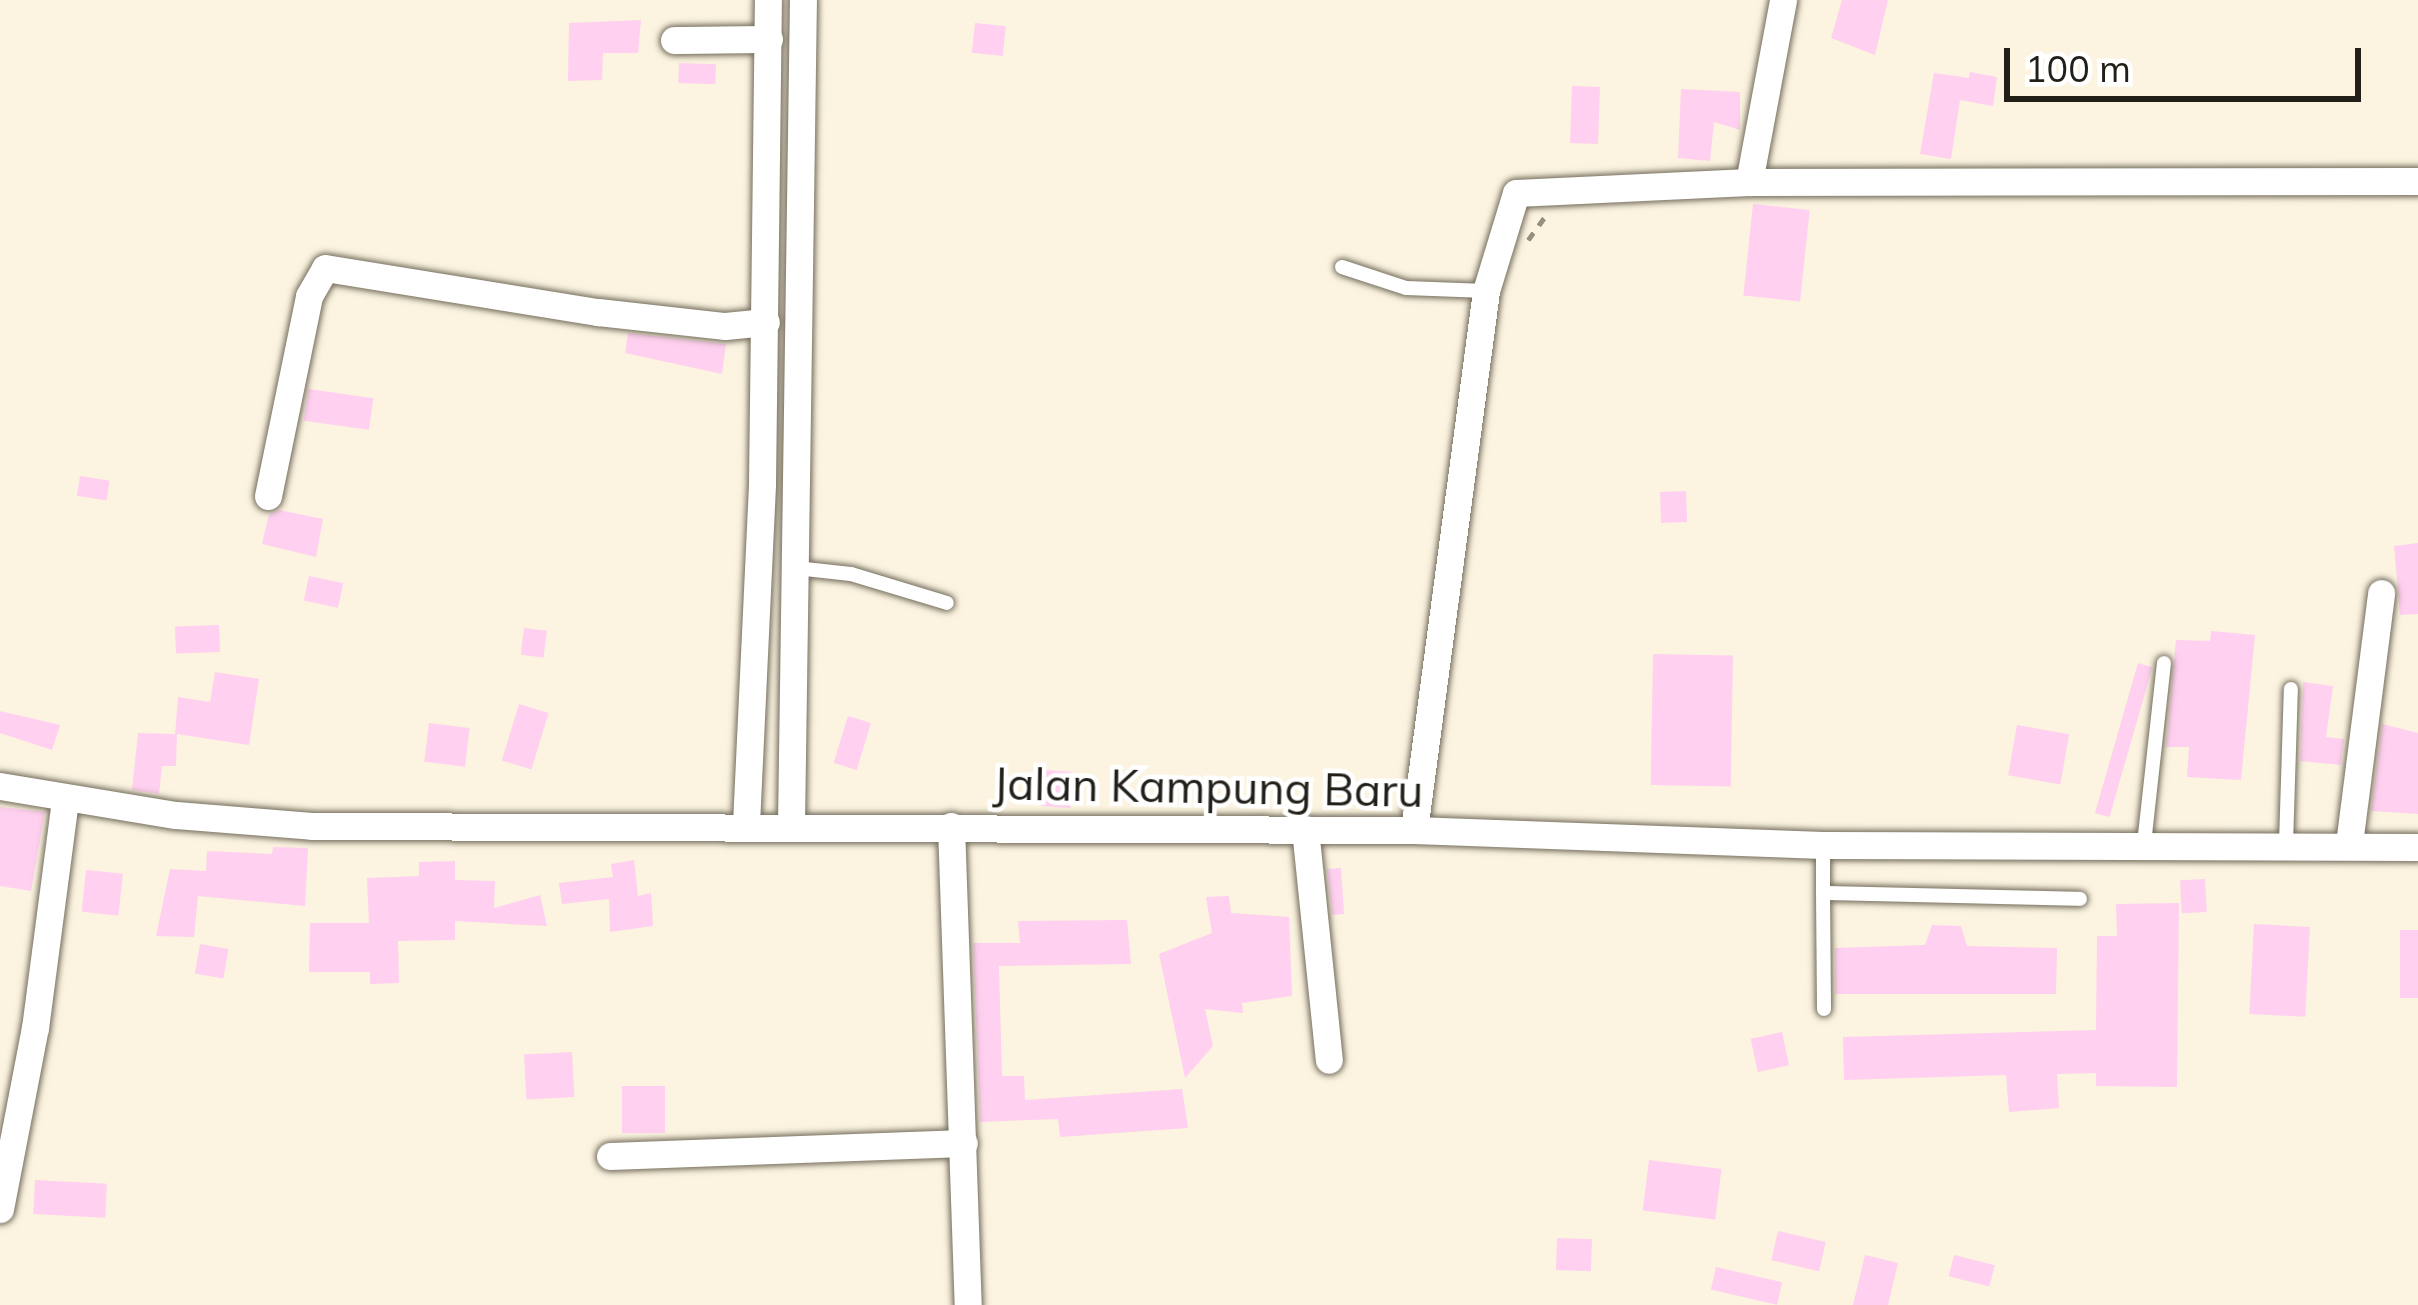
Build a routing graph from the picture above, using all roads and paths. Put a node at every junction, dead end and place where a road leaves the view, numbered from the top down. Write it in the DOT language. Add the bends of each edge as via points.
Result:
graph roads {
  1 [pos="768,0"];
  2 [pos="803,0"];
  3 [pos="1783,0"];
  4 [pos="769,39"];
  5 [pos="674,40"];
  6 [pos="1749,182"];
  7 [pos="2418,182"];
  8 [pos="1342,267"];
  9 [pos="1486,291"];
  10 [pos="766,322"];
  11 [pos="268,496"];
  12 [pos="796,568"];
  13 [pos="2381,593"];
  14 [pos="947,603"];
  15 [pos="2164,663"];
  16 [pos="2291,689"];
  17 [pos="0,786"];
  18 [pos="65,800"];
  19 [pos="746,824"];
  20 [pos="791,825"];
  21 [pos="950,826"];
  22 [pos="1305,829"];
  23 [pos="1414,830"];
  24 [pos="1823,844"];
  25 [pos="2144,844"];
  26 [pos="2286,844"];
  27 [pos="2349,844"];
  28 [pos="2418,847"];
  29 [pos="1823,893"];
  30 [pos="2080,898"];
  31 [pos="1824,1010"];
  32 [pos="1329,1060"];
  33 [pos="964,1143"];
  34 [pos="610,1156"];
  35 [pos="0,1209"];
  36 [pos="968,1305"];
  1 -- 4 [label="street"];
  2 -- 12 [label="street"];
  3 -- 6 [label="street"];
  4 -- 5 [label="street"];
  4 -- 10 [label="street"];
  6 -- 7 [label="street"];
  6 -- 9 [label="street" via="1520,192 1508,204"];
  8 -- 9 [label="lane" via="1406,288"];
  9 -- 23 [label="street"];
  10 -- 11 [label="street" via="725,326 598,312 326,268 309,296"];
  10 -- 19 [label="street"];
  12 -- 14 [label="lane" via="851,574"];
  12 -- 20 [label="street"];
  13 -- 27 [label="street"];
  15 -- 25 [label="lane"];
  16 -- 26 [label="lane"];
  17 -- 18 [label="street, Jalan Kampung Baru"];
  18 -- 19 [label="street, Jalan Kampung Baru" via="312,826"];
  18 -- 35 [label="street" via="35,1028"];
  19 -- 20 [label="street, Jalan Kampung Baru"];
  20 -- 21 [label="street, Jalan Kampung Baru"];
  21 -- 22 [label="street, Jalan Kampung Baru"];
  21 -- 33 [label="street"];
  22 -- 23 [label="street, Jalan Kampung Baru"];
  22 -- 32 [label="street"];
  23 -- 24 [label="street, Jalan Kampung Baru"];
  24 -- 25 [label="street, Jalan Kampung Baru"];
  24 -- 29 [label="lane"];
  25 -- 26 [label="street, Jalan Kampung Baru"];
  26 -- 27 [label="street, Jalan Kampung Baru"];
  27 -- 28 [label="street, Jalan Kampung Baru"];
  29 -- 30 [label="lane"];
  29 -- 31 [label="lane"];
  33 -- 34 [label="street"];
  33 -- 36 [label="street"];
}
